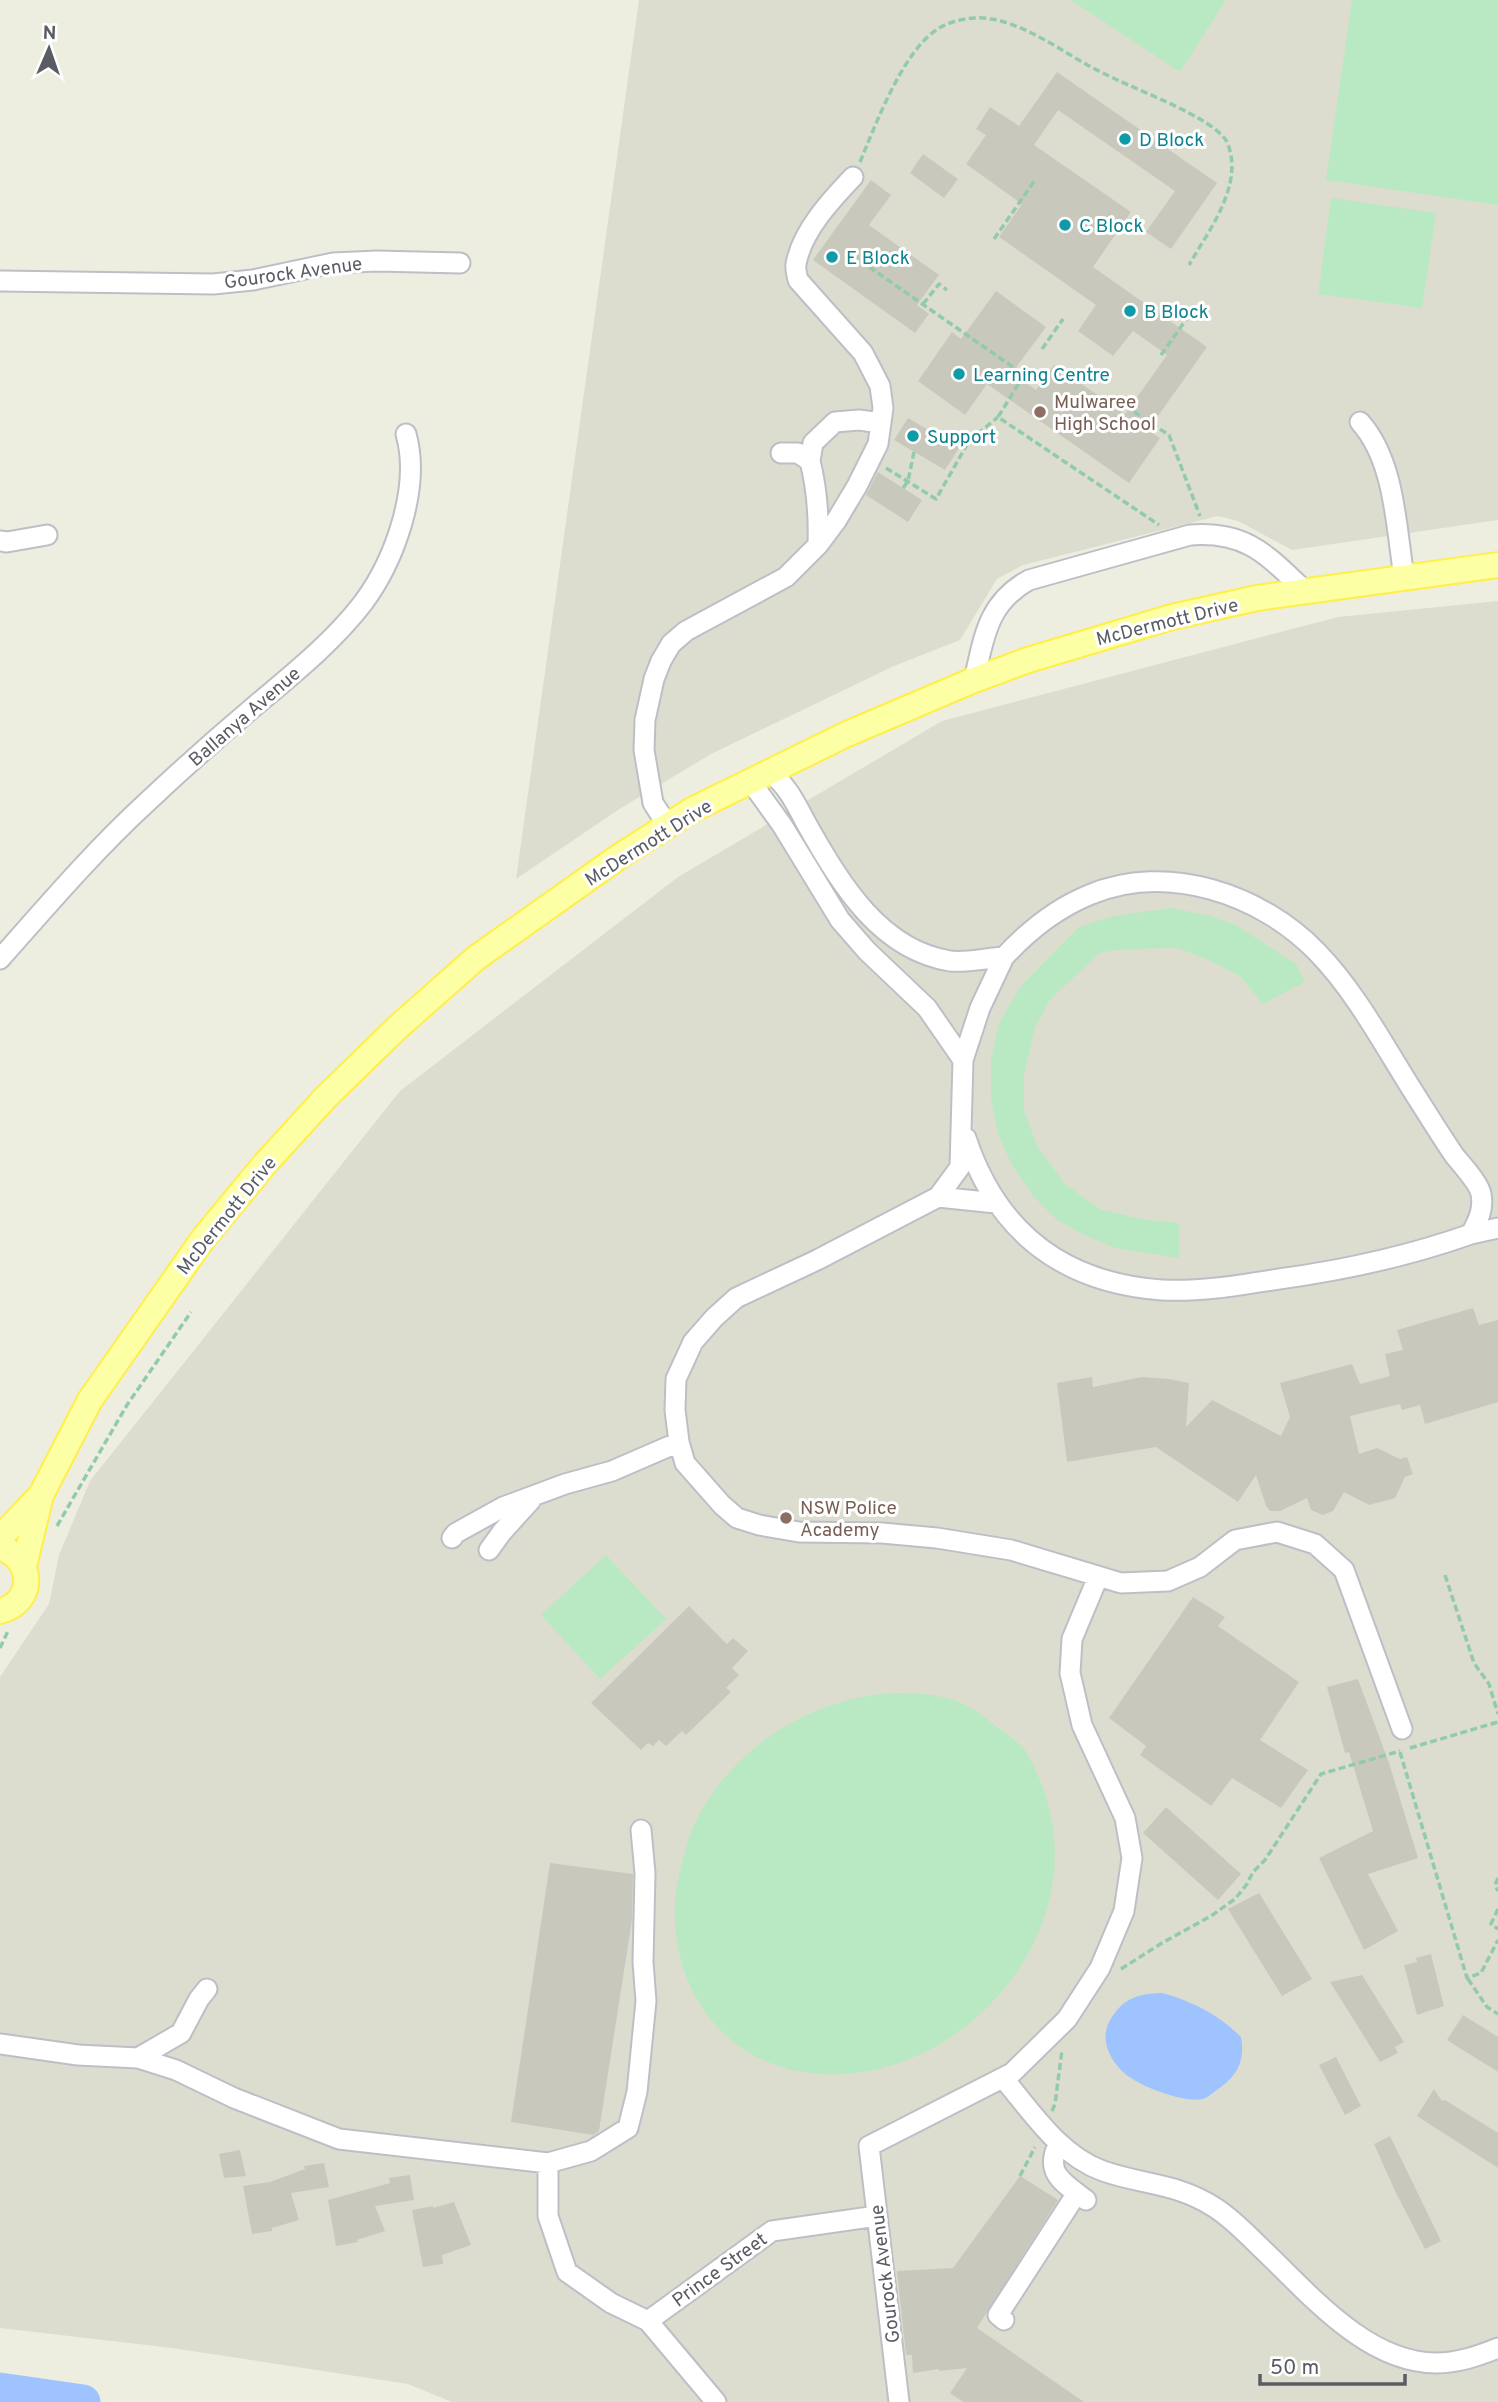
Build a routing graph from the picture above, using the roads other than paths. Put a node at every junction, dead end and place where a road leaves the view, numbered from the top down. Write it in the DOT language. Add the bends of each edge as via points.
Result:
graph roads {
  1 [pos="853,177"];
  2 [pos="460,263"];
  3 [pos="0,281"];
  4 [pos="1360,422"];
  5 [pos="881,423"];
  6 [pos="406,434"];
  7 [pos="781,453"];
  8 [pos="810,461"];
  9 [pos="47,535"];
  10 [pos="0,541"];
  11 [pos="818,545"];
  12 [pos="1498,565"];
  13 [pos="1404,577"];
  14 [pos="1304,590"];
  15 [pos="974,680"];
  16 [pos="761,777"];
  17 [pos="667,826"];
  18 [pos="1004,957"];
  19 [pos="0,958"];
  20 [pos="963,1060"];
  21 [pos="962,1127"];
  22 [pos="1489,1194"];
  23 [pos="938,1196"];
  24 [pos="996,1203"];
  25 [pos="1498,1228"];
  26 [pos="1471,1234"];
  27 [pos="679,1442"];
  28 [pos="41,1495"];
  29 [pos="536,1495"];
  30 [pos="0,1538"];
  31 [pos="452,1538"];
  32 [pos="0,1548"];
  33 [pos="489,1550"];
  34 [pos="24,1566"];
  35 [pos="1098,1577"];
  36 [pos="4,1617"];
  37 [pos="1402,1729"];
  38 [pos="641,1830"];
  39 [pos="206,1989"];
  40 [pos="0,2044"];
  41 [pos="138,2058"];
  42 [pos="1003,2078"];
  43 [pos="1059,2143"];
  44 [pos="548,2163"];
  45 [pos="877,2216"];
  46 [pos="1004,2320"];
  47 [pos="648,2321"];
  48 [pos="1498,2348"];
  49 [pos="716,2402"];
  50 [pos="899,2402"];
  1 -- 5 [label="street" via="820,216 795,265 798,280 863,353 880,386"];
  2 -- 3 [label="street, Gourock Avenue" via="333,263 213,284"];
  4 -- 13 [label="street" via="1371,434 1387,469"];
  5 -- 8 [label="street" via="835,422 813,443"];
  5 -- 11 [label="street" via="878,444 857,486"];
  6 -- 19 [label="street, Ballanya Avenue" via="411,470 406,509 391,554 363,602 328,642 128,820"];
  7 -- 8 [label="street" via="797,453"];
  8 -- 11 [label="street" via="819,516"];
  9 -- 10 [label="street"];
  11 -- 17 [label="street" via="786,576 687,631 671,644 661,661 645,720 644,751 653,803"];
  12 -- 13 [label="main road, McDermott Drive"];
  13 -- 14 [label="main road, McDermott Drive"];
  14 -- 15 [label="main road, McDermott Drive" via="1172,617"];
  14 -- 15 [label="street" via="1265,554 1247,544 1213,534 1190,536 1029,580 1013,589 988,625"];
  15 -- 16 [label="main road, McDermott Drive"];
  16 -- 17 [label="main road, McDermott Drive"];
  16 -- 18 [label="street" via="782,782 858,904 907,948 951,961"];
  16 -- 20 [label="street" via="782,825 840,920 928,1008"];
  17 -- 28 [label="main road, McDermott Drive" via="476,958 325,1097 203,1239 149,1314 90,1400"];
  18 -- 20 [label="street"];
  18 -- 22 [label="street" via="1064,907 1117,887 1168,883 1223,892 1253,904 1289,926 1318,954 1352,997 1452,1152"];
  20 -- 21 [label="street"];
  21 -- 23 [label="street" via="960,1167"];
  21 -- 24 [label="street" via="971,1157"];
  22 -- 26 [label="street"];
  23 -- 24 [label="street"];
  23 -- 27 [label="street" via="736,1298 714,1318 693,1342 676,1379"];
  24 -- 26 [label="street" via="1031,1241 1064,1265 1106,1281 1163,1290 1223,1288 1359,1266"];
  25 -- 26 [label="street"];
  27 -- 29 [label="street" via="612,1471"];
  27 -- 35 [label="street" via="685,1463 737,1518 799,1532 882,1532 1011,1550"];
  28 -- 30 [label="main road, McDermott Drive"];
  28 -- 34 [label="main road, McDermott Drive"];
  29 -- 31 [label="street" via="503,1507"];
  29 -- 33 [label="street"];
  32 -- 34 [label="main road"];
  34 -- 36 [label="main road, McDermott Drive" via="26,1587"];
  35 -- 37 [label="street" via="1121,1583 1168,1581 1200,1567 1235,1540 1277,1532 1315,1544 1344,1570"];
  35 -- 42 [label="street" via="1072,1639 1070,1673 1082,1724 1125,1818 1132,1858 1124,1911 1100,1968 1067,2019"];
  38 -- 44 [label="street" via="646,2001 637,2092 628,2128 591,2151"];
  39 -- 41 [label="street" via="181,2033"];
  40 -- 41 [label="street"];
  41 -- 44 [label="street" via="339,2139"];
  42 -- 43 [label="street"];
  42 -- 45 [label="street, Gourock Avenue" via="869,2146"];
  43 -- 46 [label="street" via="1052,2166 1059,2178 1082,2196 998,2315"];
  43 -- 48 [label="street" via="1102,2171 1182,2190 1218,2209 1342,2323 1385,2352 1434,2363 1473,2358"];
  44 -- 47 [label="street" via="548,2216 567,2272 611,2303"];
  45 -- 47 [label="street, Prince Street" via="772,2231"];
  45 -- 50 [label="street, Gourock Avenue"];
  47 -- 49 [label="street"];
}
